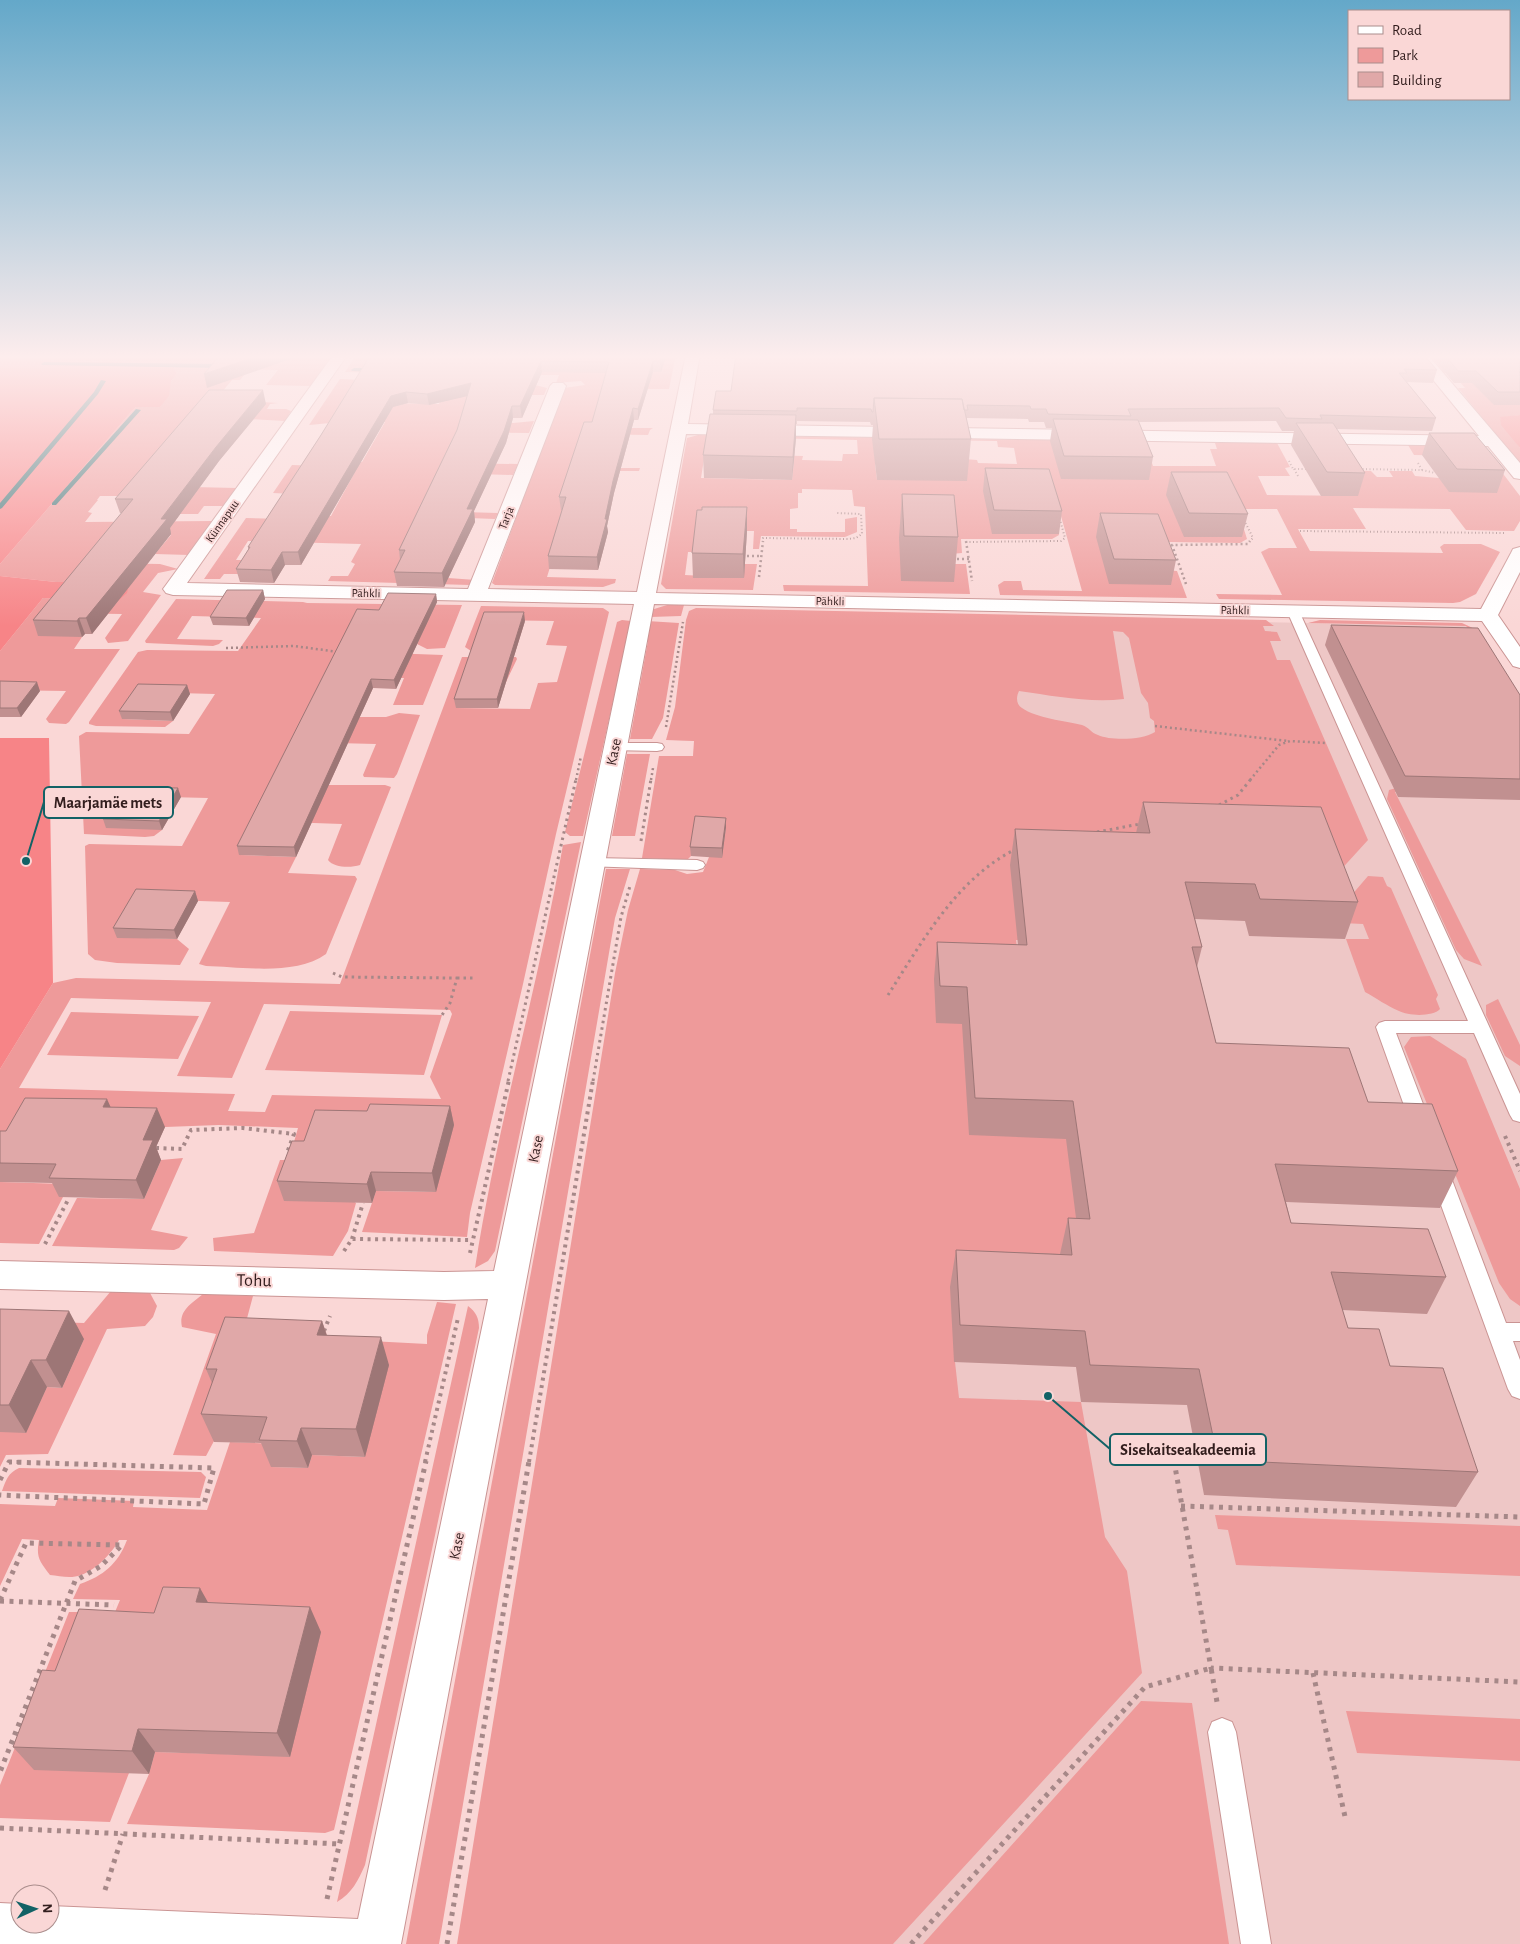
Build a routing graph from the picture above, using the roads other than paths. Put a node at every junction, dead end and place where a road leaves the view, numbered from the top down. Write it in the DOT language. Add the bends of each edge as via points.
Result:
graph roads {
  1 [pos="276,445"];
  2 [pos="535,445"];
  3 [pos="676,445"];
  4 [pos="1496,445"];
  5 [pos="1520,474"];
  6 [pos="1520,553"];
  7 [pos="173,590"];
  8 [pos="476,594"];
  9 [pos="645,598"];
  10 [pos="1293,611"];
  11 [pos="1488,615"];
  12 [pos="1520,662"];
  13 [pos="615,747"];
  14 [pos="657,747"];
  15 [pos="592,863"];
  16 [pos="697,865"];
  17 [pos="1480,1027"];
  18 [pos="1520,1115"];
  19 [pos="1426,1138"];
  20 [pos="1433,1156"];
  21 [pos="0,1275"];
  22 [pos="509,1284"];
  23 [pos="1509,1332"];
  24 [pos="1520,1390"];
  25 [pos="1222,1732"];
  26 [pos="0,1927"];
  27 [pos="190,1940"];
  28 [pos="376,1944"];
  29 [pos="1256,1944"];
  1 -- 7 [label="street, Künnapuu"];
  2 -- 8 [label="street, Tarja"];
  3 -- 9 [label="street, Kase"];
  4 -- 5 [label="street"];
  6 -- 11 [label="street"];
  7 -- 8 [label="street, Pähkli"];
  8 -- 9 [label="street, Pähkli"];
  9 -- 10 [label="street, Pähkli"];
  9 -- 13 [label="street, Kase"];
  10 -- 11 [label="street, Pähkli"];
  10 -- 17 [label="lane"];
  11 -- 12 [label="street"];
  13 -- 14 [label="lane"];
  13 -- 15 [label="street, Kase"];
  15 -- 16 [label="lane"];
  15 -- 22 [label="street, Kase"];
  17 -- 18 [label="lane"];
  17 -- 19 [label="lane" via="1385,1027"];
  20 -- 23 [label="lane"];
  21 -- 22 [label="street, Tohu" via="444,1286"];
  22 -- 28 [label="street, Kase"];
  23 -- 24 [label="lane"];
  25 -- 29 [label="lane"];
  26 -- 27 [label="street"];
  27 -- 28 [label="street"];
}
